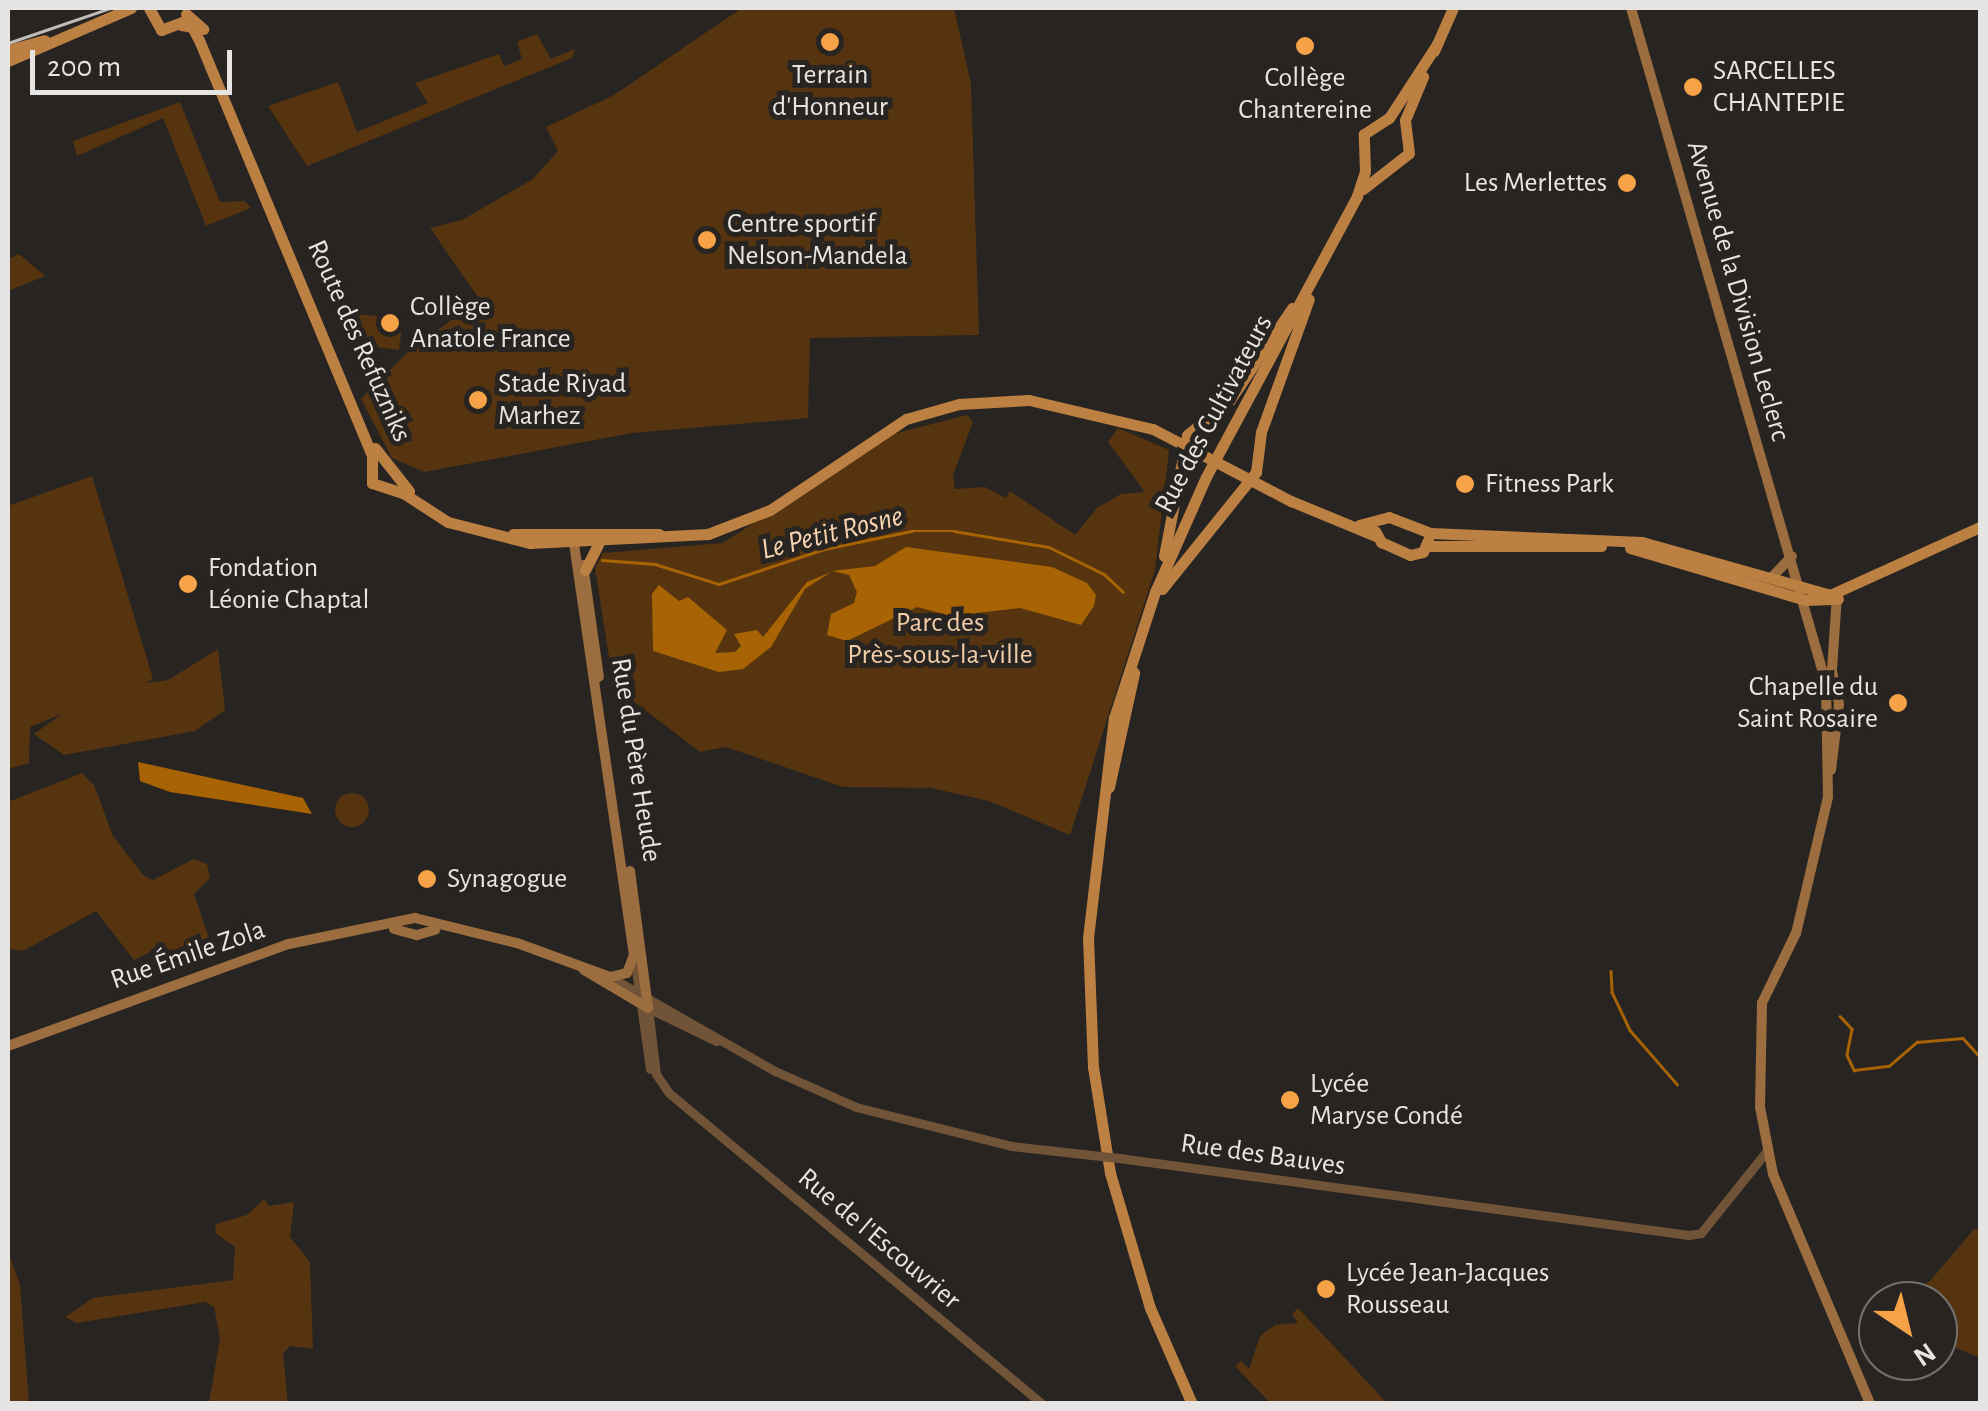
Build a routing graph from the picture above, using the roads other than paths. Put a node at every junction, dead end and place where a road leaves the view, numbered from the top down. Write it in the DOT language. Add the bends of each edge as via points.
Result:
graph roads {
  1 [pos="1453,8"];
  2 [pos="1631,8"];
  3 [pos="127,10"];
  4 [pos="150,12"];
  5 [pos="184,16"];
  6 [pos="74,33"];
  7 [pos="1437,44"];
  8 [pos="8,50"];
  9 [pos="8,61"];
  10 [pos="1387,120"];
  11 [pos="1405,129"];
  12 [pos="1365,156"];
  13 [pos="1388,169"];
  14 [pos="1357,196"];
  15 [pos="282,237"];
  16 [pos="1320,267"];
  17 [pos="1184,444"];
  18 [pos="389,467"];
  19 [pos="375,469"];
  20 [pos="1209,478"];
  21 [pos="1252,480"];
  22 [pos="394,484"];
  23 [pos="1377,529"];
  24 [pos="1980,529"];
  25 [pos="1425,532"];
  26 [pos="678,537"];
  27 [pos="576,539"];
  28 [pos="602,542"];
  29 [pos="1427,546"];
  30 [pos="1792,556"];
  31 [pos="584,570"];
  32 [pos="1163,570"];
  33 [pos="1771,578"];
  34 [pos="1162,590"];
  35 [pos="1803,594"];
  36 [pos="1838,596"];
  37 [pos="1830,776"];
  38 [pos="634,955"];
  39 [pos="571,962"];
  40 [pos="610,978"];
  41 [pos="641,999"];
  42 [pos="668,1019"];
  43 [pos="651,1034"];
  44 [pos="8,1046"];
  45 [pos="732,1048"];
  46 [pos="686,1109"];
  47 [pos="1766,1152"];
  48 [pos="1042,1404"];
  49 [pos="1195,1404"];
  50 [pos="1870,1404"];
  1 -- 7 [label="main road"];
  2 -- 30 [label="main road, Avenue de la Division Leclerc"];
  3 -- 4 [label="main road"];
  3 -- 6 [label="main road"];
  4 -- 5 [label="main road" via="161,30"];
  5 -- 15 [label="main road"];
  6 -- 8 [label="main road"];
  6 -- 9 [label="main road"];
  7 -- 10 [label="main road"];
  7 -- 11 [label="main road"];
  10 -- 11 [label="main road"];
  10 -- 12 [label="main road" via="1364,134"];
  11 -- 13 [label="main road" via="1409,154"];
  12 -- 13 [label="main road"];
  12 -- 14 [label="main road"];
  13 -- 14 [label="main road"];
  14 -- 16 [label="main road"];
  15 -- 18 [label="main road, Route des Refuzniks" via="362,423"];
  15 -- 19 [label="main road, Route des Refuzniks"];
  16 -- 17 [label="main road" via="1260,346 1230,400"];
  16 -- 20 [label="main road, Rue des Cultivateurs, bridge"];
  16 -- 21 [label="main road" via="1261,432"];
  17 -- 21 [label="main road"];
  17 -- 26 [label="main road" via="1062,404 990,402 906,419 761,515"];
  17 -- 32 [label="main road"];
  18 -- 19 [label="main road"];
  18 -- 22 [label="main road, Route des Refuzniks"];
  19 -- 22 [label="main road, Route des Refuzniks" via="374,487"];
  20 -- 32 [label="main road, Rue des Cultivateurs"];
  20 -- 34 [label="main road, Rue des Cultivateurs"];
  21 -- 23 [label="main road"];
  21 -- 34 [label="main road"];
  22 -- 27 [label="main road" via="448,522 497,538"];
  23 -- 25 [label="main road" via="1391,517"];
  23 -- 29 [label="main road" via="1410,555"];
  24 -- 36 [label="main road"];
  25 -- 29 [label="main road"];
  25 -- 33 [label="main road" via="1642,542"];
  26 -- 27 [label="main road"];
  26 -- 28 [label="main road"];
  27 -- 28 [label="main road"];
  27 -- 31 [label="main road, Rue du Père Heude"];
  27 -- 38 [label="main road, Rue du Père Heude"];
  28 -- 31 [label="main road" via="588,552"];
  29 -- 35 [label="main road" via="1634,548"];
  30 -- 33 [label="main road"];
  30 -- 35 [label="main road, Avenue de la Division Leclerc"];
  31 -- 41 [label="main road, Rue du Père Heude"];
  32 -- 49 [label="main road, Rue des Cultivateurs" via="1106,758 1090,884 1088,989 1098,1108 1118,1206 1150,1308"];
  33 -- 35 [label="main road"];
  34 -- 49 [label="main road, Rue des Cultivateurs" via="1136,666 1108,788 1096,886 1094,996 1107,1126 1124,1206"];
  35 -- 36 [label="main road"];
  35 -- 37 [label="main road, Avenue de la Division Leclerc" via="1826,683"];
  36 -- 37 [label="main road" via="1832,670 1839,715"];
  37 -- 47 [label="main road" via="1796,933 1762,1003 1759,1086"];
  38 -- 40 [label="main road" via="627,974"];
  38 -- 41 [label="street, Rue du Père Heude"];
  39 -- 40 [label="main road, Rue Émile Zola"];
  39 -- 41 [label="main road, Rue Émile Zola"];
  39 -- 44 [label="main road, Rue Émile Zola" via="441,930 389,928 289,944"];
  40 -- 41 [label="street, Rue Émile Zola"];
  41 -- 42 [label="street, Rue des Bauves"];
  41 -- 43 [label="street, Rue de l'Escouvrier"];
  41 -- 45 [label="street, Rue des Bauves"];
  41 -- 46 [label="street, Rue de l'Escouvrier" via="654,1084"];
  42 -- 43 [label="street"];
  42 -- 45 [label="street, Rue des Bauves"];
  43 -- 46 [label="street, Rue de l'Escouvrier" via="658,1078"];
  45 -- 47 [label="street, Rue des Bauves, bridge" via="887,1118 1011,1146 1689,1235 1700,1233"];
  46 -- 48 [label="street, Rue de l'Escouvrier"];
  47 -- 50 [label="main road"];
}
